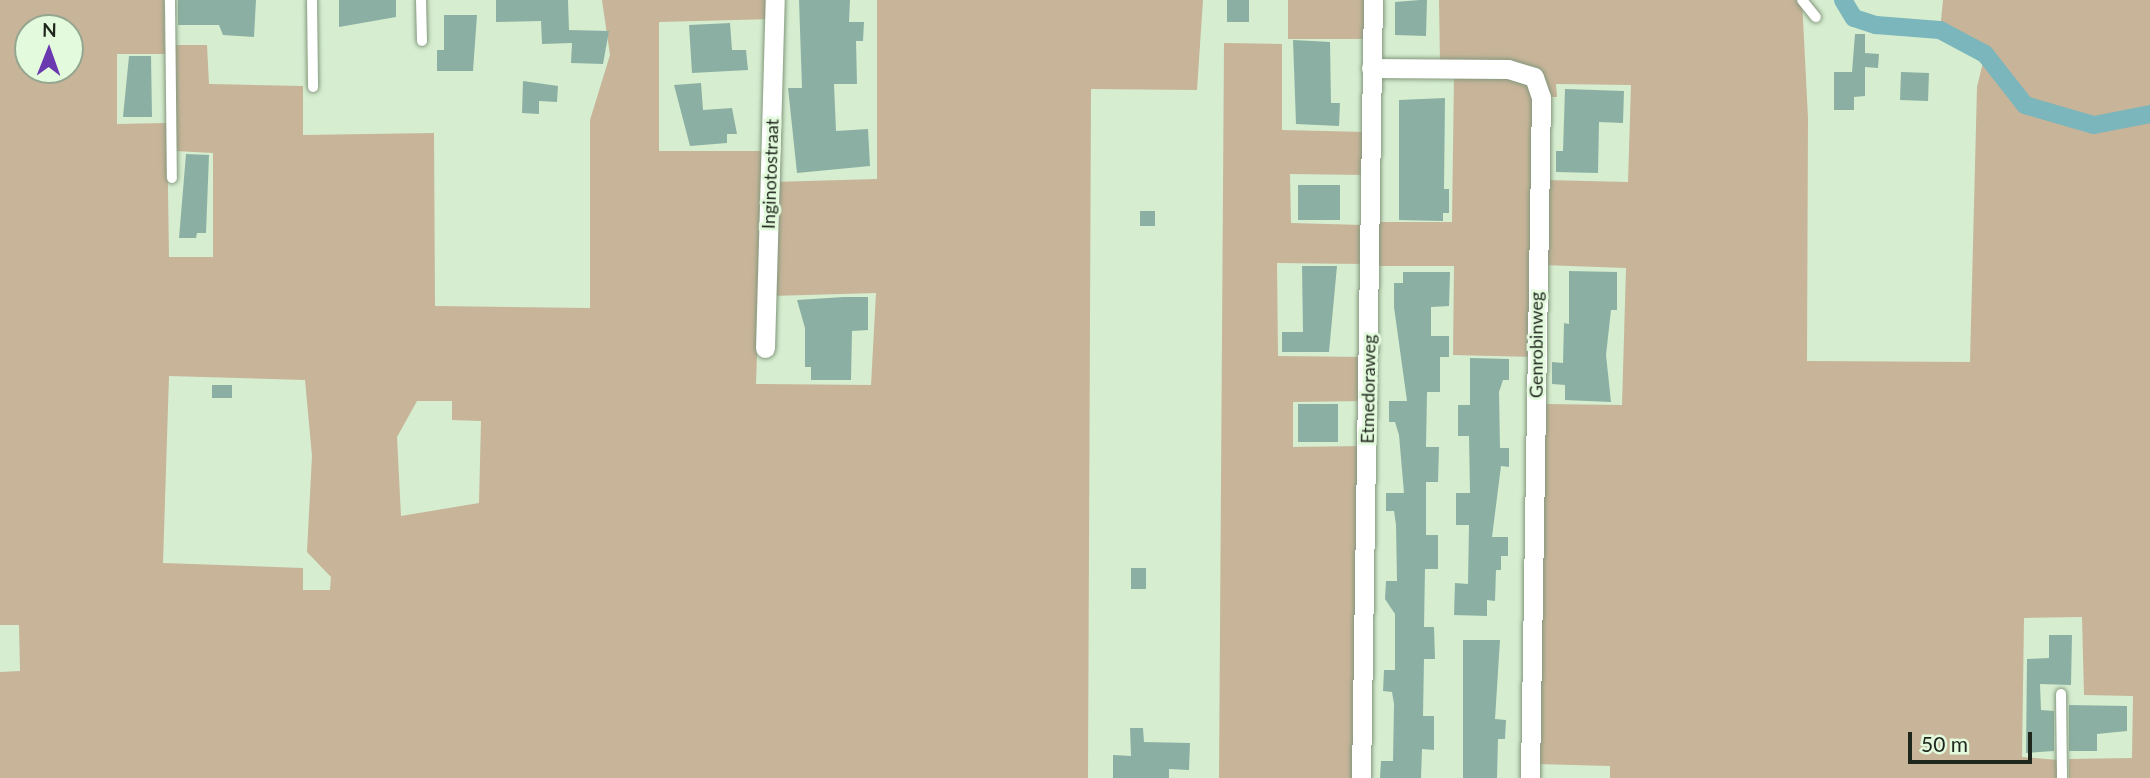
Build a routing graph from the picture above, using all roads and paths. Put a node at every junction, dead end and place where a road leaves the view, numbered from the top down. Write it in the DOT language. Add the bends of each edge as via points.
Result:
graph roads {
  1 [pos="170,0"];
  2 [pos="312,0"];
  3 [pos="421,0"];
  4 [pos="775,0"];
  5 [pos="1373,0"];
  6 [pos="1802,0"];
  7 [pos="1816,17"];
  8 [pos="422,41"];
  9 [pos="1371,68"];
  10 [pos="313,87"];
  11 [pos="172,178"];
  12 [pos="765,348"];
  13 [pos="2061,694"];
  14 [pos="1361,778"];
  15 [pos="1530,778"];
  16 [pos="2062,778"];
  1 -- 11 [label="lane"];
  2 -- 10 [label="lane"];
  3 -- 8 [label="lane"];
  4 -- 12 [label="street, Inginotostraat"];
  5 -- 9 [label="street, Etmedoraweg"];
  6 -- 7 [label="lane"];
  9 -- 14 [label="street, Etmedoraweg"];
  9 -- 15 [label="street, Genrobinweg" via="1508,69 1534,78 1541,97"];
  13 -- 16 [label="lane"];
}
